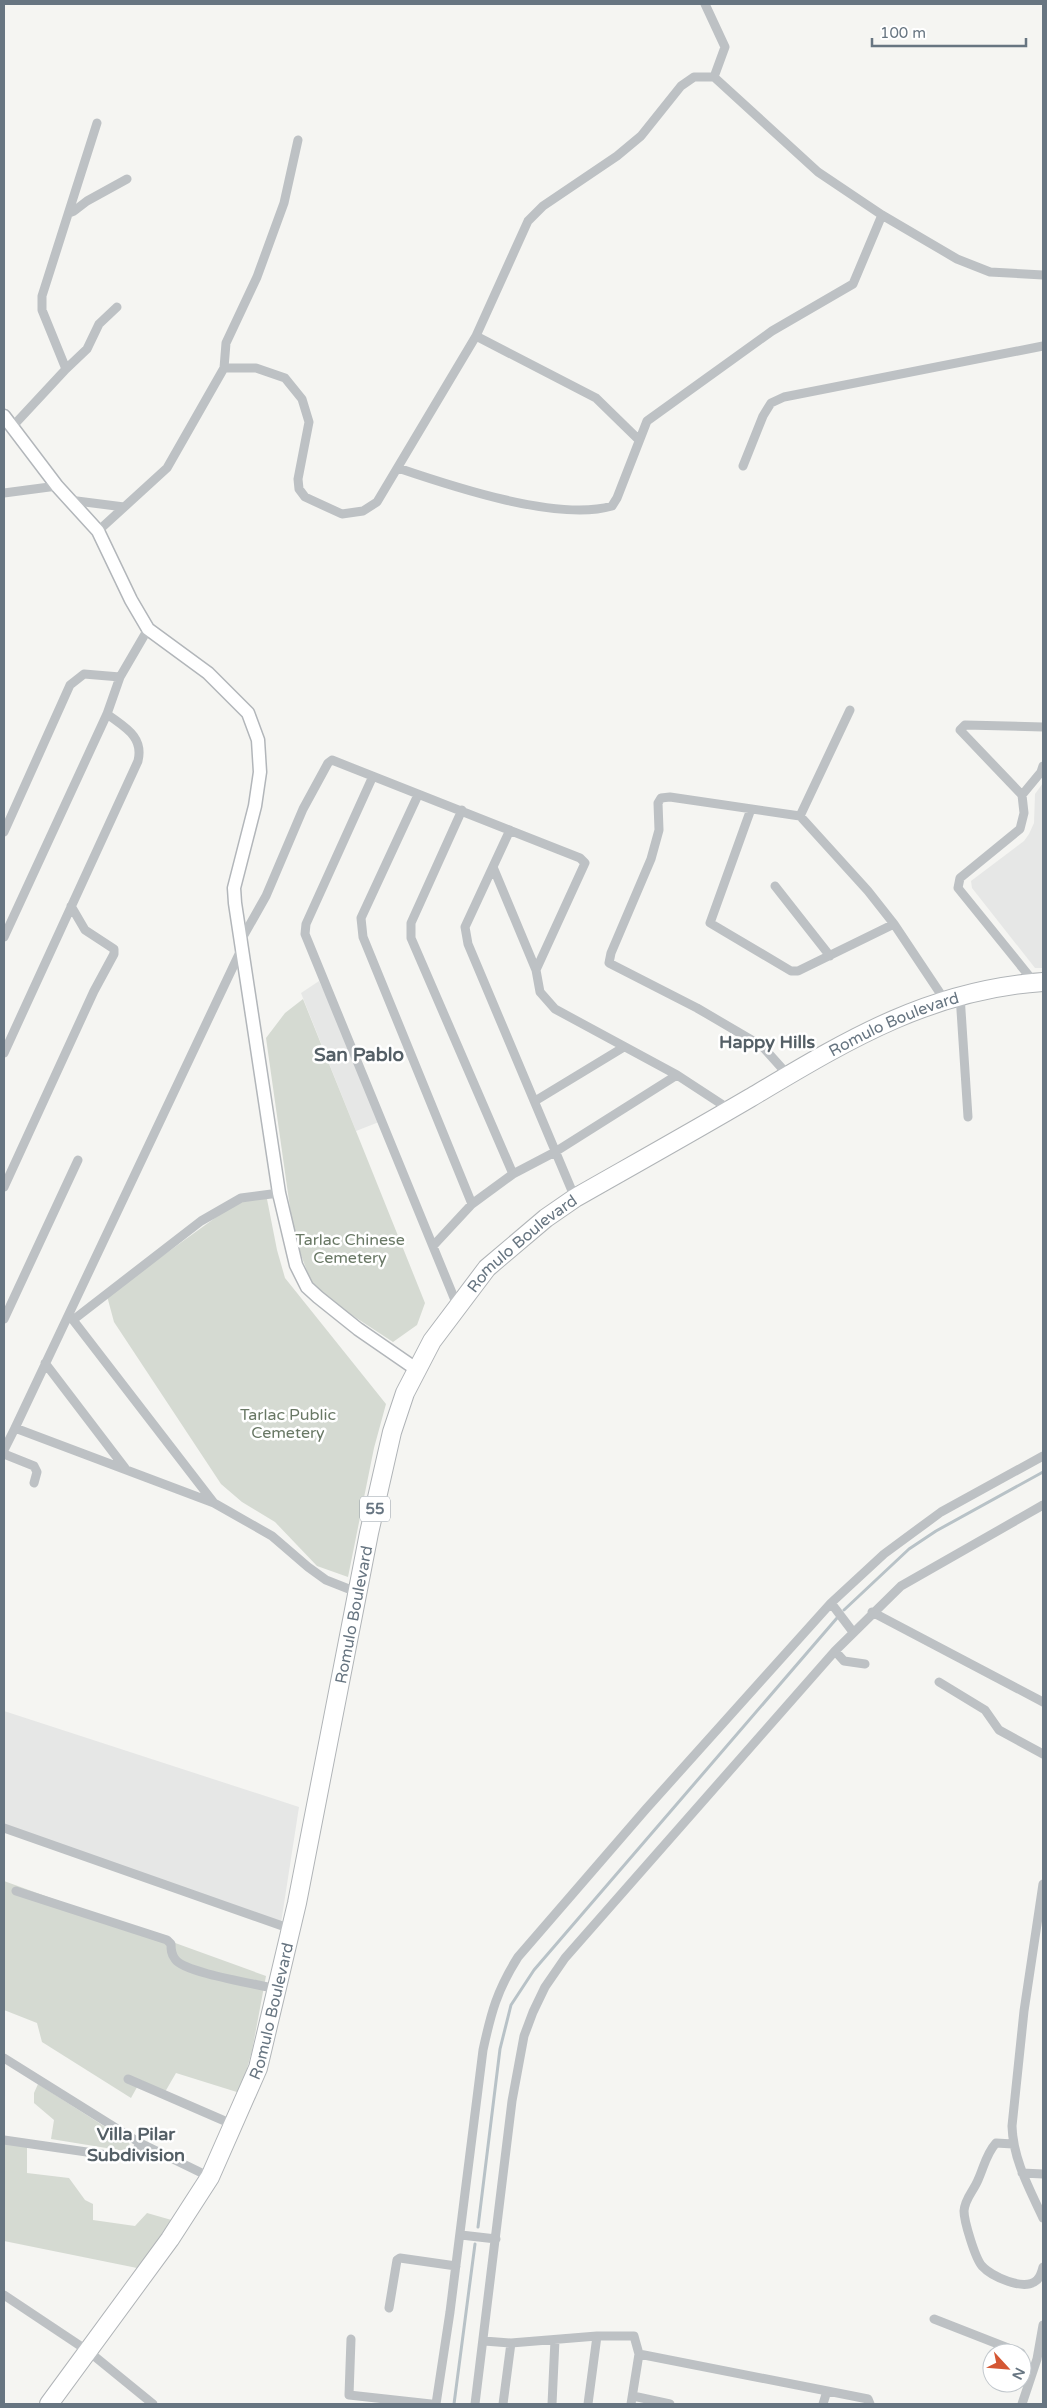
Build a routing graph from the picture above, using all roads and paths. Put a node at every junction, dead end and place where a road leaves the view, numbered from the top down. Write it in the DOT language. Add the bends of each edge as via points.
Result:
graph roads {
  1 [pos="705,4"];
  2 [pos="714,77"];
  3 [pos="98,123"];
  4 [pos="298,140"];
  5 [pos="126,179"];
  6 [pos="68,213"];
  7 [pos="882,215"];
  8 [pos="1043,275"];
  9 [pos="117,307"];
  10 [pos="476,336"];
  11 [pos="1043,346"];
  12 [pos="224,368"];
  13 [pos="66,369"];
  14 [pos="4,416"];
  15 [pos="13,426"];
  16 [pos="639,440"];
  17 [pos="743,466"];
  18 [pos="398,468"];
  19 [pos="57,486"];
  20 [pos="4,493"];
  21 [pos="70,500"];
  22 [pos="124,507"];
  23 [pos="98,531"];
  24 [pos="148,629"];
  25 [pos="120,677"];
  26 [pos="850,710"];
  27 [pos="107,714"];
  28 [pos="1043,727"];
  29 [pos="1043,766"];
  30 [pos="372,776"];
  31 [pos="418,795"];
  32 [pos="1022,795"];
  33 [pos="751,809"];
  34 [pos="462,810"];
  35 [pos="800,816"];
  36 [pos="510,830"];
  37 [pos="4,832"];
  38 [pos="493,866"];
  39 [pos="776,886"];
  40 [pos="71,906"];
  41 [pos="894,924"];
  42 [pos="4,937"];
  43 [pos="241,946"];
  44 [pos="830,956"];
  45 [pos="536,970"];
  46 [pos="1039,982"];
  47 [pos="952,997"];
  48 [pos="624,1047"];
  49 [pos="4,1053"];
  50 [pos="677,1075"];
  51 [pos="788,1076"];
  52 [pos="535,1101"];
  53 [pos="730,1110"];
  54 [pos="968,1117"];
  55 [pos="555,1152"];
  56 [pos="78,1160"];
  57 [pos="513,1174"];
  58 [pos="4,1187"];
  59 [pos="279,1193"];
  60 [pos="575,1198"];
  61 [pos="472,1204"];
  62 [pos="433,1246"];
  63 [pos="457,1305"];
  64 [pos="70,1318"];
  65 [pos="4,1319"];
  66 [pos="46,1363"];
  67 [pos="416,1369"];
  68 [pos="15,1428"];
  69 [pos="4,1452"];
  70 [pos="1043,1456"];
  71 [pos="125,1468"];
  72 [pos="34,1483"];
  73 [pos="214,1503"];
  74 [pos="1043,1504"];
  75 [pos="359,1593"];
  76 [pos="831,1603"];
  77 [pos="872,1612"];
  78 [pos="853,1632"];
  79 [pos="835,1650"];
  80 [pos="865,1664"];
  81 [pos="939,1682"];
  82 [pos="1043,1702"];
  83 [pos="1043,1754"];
  84 [pos="4,1828"];
  85 [pos="1043,1884"];
  86 [pos="16,1891"];
  87 [pos="291,1929"];
  88 [pos="276,1989"];
  89 [pos="4,2058"];
  90 [pos="128,2079"];
  91 [pos="234,2125"];
  92 [pos="4,2140"];
  93 [pos="140,2144"];
  94 [pos="1012,2144"];
  95 [pos="1022,2173"];
  96 [pos="1043,2174"];
  97 [pos="210,2177"];
  98 [pos="1043,2218"];
  99 [pos="461,2235"];
  100 [pos="496,2239"];
  101 [pos="456,2266"];
  102 [pos="1043,2267"];
  103 [pos="4,2296"];
  104 [pos="389,2308"];
  105 [pos="934,2319"];
  106 [pos="1043,2324"];
  107 [pos="597,2336"];
  108 [pos="351,2339"];
  109 [pos="555,2340"];
  110 [pos="484,2341"];
  111 [pos="511,2343"];
  112 [pos="995,2343"];
  113 [pos="88,2350"];
  114 [pos="638,2354"];
  115 [pos="1032,2357"];
  116 [pos="1037,2359"];
  117 [pos="827,2390"];
  118 [pos="349,2400"];
  119 [pos="632,2400"];
  120 [pos="49,2404"];
  121 [pos="153,2404"];
  122 [pos="431,2404"];
  123 [pos="436,2404"];
  124 [pos="475,2404"];
  125 [pos="503,2404"];
  126 [pos="552,2404"];
  127 [pos="588,2404"];
  128 [pos="670,2404"];
  129 [pos="823,2404"];
  130 [pos="870,2404"];
  131 [pos="1022,2404"];
  1 -- 2 [label="street" via="725,47"];
  2 -- 7 [label="street" via="818,172"];
  2 -- 10 [label="street" via="694,77 681,86 641,136 543,206 528,221"];
  3 -- 6 [label="street"];
  4 -- 12 [label="street" via="284,203 257,277 226,342"];
  5 -- 6 [label="street"];
  6 -- 13 [label="street" via="42,296 42,310"];
  7 -- 8 [label="street" via="957,259 990,272"];
  7 -- 16 [label="street" via="853,284 772,331 647,420"];
  9 -- 13 [label="street" via="99,324 87,349"];
  10 -- 16 [label="street" via="596,398"];
  10 -- 18 [label="street"];
  11 -- 17 [label="street" via="784,396 771,403 763,416"];
  12 -- 18 [label="street" via="256,368 285,378 302,399 309,422 298,479 299,489 305,497 342,514 363,511 377,502"];
  12 -- 22 [label="street" via="167,468"];
  13 -- 15 [label="street"];
  14 -- 15 [label="street"];
  15 -- 19 [label="street"];
  16 -- 18 [label="street" via="617,498 612,506 597,510 555,509 478,492"];
  19 -- 20 [label="street"];
  19 -- 21 [label="street"];
  21 -- 22 [label="street"];
  21 -- 23 [label="street"];
  22 -- 23 [label="street"];
  23 -- 24 [label="street"];
  24 -- 25 [label="street"];
  24 -- 43 [label="street" via="208,674 248,713 258,740 259,780 234,888"];
  25 -- 27 [label="street"];
  25 -- 37 [label="street" via="84,674 70,686"];
  26 -- 35 [label="street"];
  27 -- 40 [label="street" via="135,735 140,751"];
  27 -- 42 [label="street"];
  28 -- 32 [label="street" via="965,725 960,730"];
  29 -- 32 [label="street"];
  30 -- 31 [label="street"];
  30 -- 43 [label="street" via="332,760 328,763 303,809"];
  30 -- 62 [label="street" via="306,924 305,934"];
  31 -- 34 [label="street"];
  31 -- 61 [label="street" via="361,918 363,937"];
  32 -- 46 [label="street" via="1024,813 1020,828 960,878 958,888"];
  33 -- 35 [label="street"];
  33 -- 44 [label="street" via="710,923 791,971 798,971"];
  33 -- 51 [label="street" via="661,798 658,804 659,830 651,859 609,962 762,1046"];
  34 -- 36 [label="street"];
  34 -- 57 [label="street" via="411,924 411,938"];
  35 -- 41 [label="street"];
  36 -- 38 [label="street"];
  36 -- 45 [label="street" via="585,862"];
  38 -- 45 [label="street"];
  38 -- 52 [label="street" via="465,927 468,944"];
  39 -- 44 [label="street"];
  40 -- 49 [label="street"];
  40 -- 58 [label="street" via="85,930 114,949 114,954"];
  41 -- 44 [label="street"];
  41 -- 47 [label="street"];
  43 -- 59 [label="street"];
  43 -- 64 [label="street"];
  45 -- 48 [label="street" via="540,992 555,1009"];
  46 -- 47 [label="highway, Romulo Boulevard / 55"];
  47 -- 51 [label="highway, Romulo Boulevard / 55" via="891,1019"];
  47 -- 54 [label="street"];
  48 -- 50 [label="street"];
  48 -- 52 [label="street"];
  50 -- 53 [label="street"];
  50 -- 55 [label="street"];
  51 -- 53 [label="highway, Romulo Boulevard / 55"];
  52 -- 55 [label="street"];
  53 -- 60 [label="highway, Romulo Boulevard / 55"];
  55 -- 57 [label="street"];
  55 -- 60 [label="street"];
  56 -- 65 [label="street"];
  57 -- 61 [label="street"];
  59 -- 64 [label="street" via="241,1198 201,1221"];
  59 -- 67 [label="street" via="296,1265 307,1287 358,1329"];
  60 -- 63 [label="highway, Romulo Boulevard / 55" via="491,1263"];
  61 -- 62 [label="street"];
  62 -- 63 [label="street"];
  63 -- 67 [label="highway, Romulo Boulevard / 55"];
  64 -- 66 [label="street"];
  64 -- 73 [label="street"];
  66 -- 68 [label="street"];
  66 -- 71 [label="street"];
  67 -- 75 [label="highway, Romulo Boulevard / 55" via="392,1432"];
  68 -- 69 [label="street"];
  68 -- 71 [label="street"];
  69 -- 72 [label="street" via="34,1466 37,1472"];
  70 -- 76 [label="street" via="941,1512 884,1554"];
  71 -- 73 [label="street"];
  73 -- 75 [label="street" via="272,1536 326,1580"];
  74 -- 77 [label="street" via="901,1586"];
  75 -- 87 [label="highway, Romulo Boulevard / 55"];
  76 -- 78 [label="street"];
  76 -- 99 [label="street" via="646,1809 518,1957 501,1983 483,2050"];
  77 -- 78 [label="street"];
  77 -- 82 [label="street"];
  78 -- 79 [label="street"];
  79 -- 80 [label="street" via="844,1661"];
  79 -- 100 [label="street" via="565,1958 546,1987 524,2036 512,2102"];
  81 -- 83 [label="street" via="985,1710 999,1730"];
  84 -- 87 [label="street"];
  85 -- 94 [label="street" via="1024,2011"];
  86 -- 88 [label="street" via="167,1940 172,1944 175,1960 190,1969"];
  87 -- 88 [label="highway, Romulo Boulevard / 55"];
  88 -- 91 [label="highway, Romulo Boulevard / 55" via="258,2068"];
  89 -- 93 [label="street"];
  90 -- 91 [label="street"];
  91 -- 97 [label="highway, Romulo Boulevard / 55"];
  92 -- 93 [label="street" via="128,2158 135,2154"];
  93 -- 97 [label="street"];
  94 -- 95 [label="street"];
  94 -- 102 [label="street" via="996,2143 988,2152 978,2182 967,2197 966,2220 981,2265 1001,2278 1020,2285 1030,2284 1038,2280"];
  95 -- 96 [label="street"];
  95 -- 98 [label="street"];
  97 -- 113 [label="highway, Romulo Boulevard / 55"];
  99 -- 100 [label="street"];
  99 -- 101 [label="street"];
  100 -- 110 [label="street"];
  101 -- 104 [label="street" via="400,2258"];
  101 -- 123 [label="street"];
  103 -- 113 [label="street"];
  105 -- 112 [label="street"];
  106 -- 116 [label="street"];
  107 -- 109 [label="street"];
  107 -- 114 [label="street" via="634,2336"];
  107 -- 127 [label="street"];
  108 -- 118 [label="street"];
  109 -- 111 [label="street"];
  109 -- 126 [label="street"];
  110 -- 111 [label="street"];
  110 -- 124 [label="street"];
  111 -- 125 [label="street"];
  113 -- 120 [label="highway, Romulo Boulevard / 55"];
  113 -- 121 [label="street"];
  114 -- 117 [label="street"];
  114 -- 119 [label="street"];
  115 -- 116 [label="street"];
  116 -- 131 [label="street"];
  117 -- 129 [label="street"];
  117 -- 130 [label="street" via="868,2399"];
  118 -- 122 [label="street"];
  119 -- 128 [label="street"];
}
